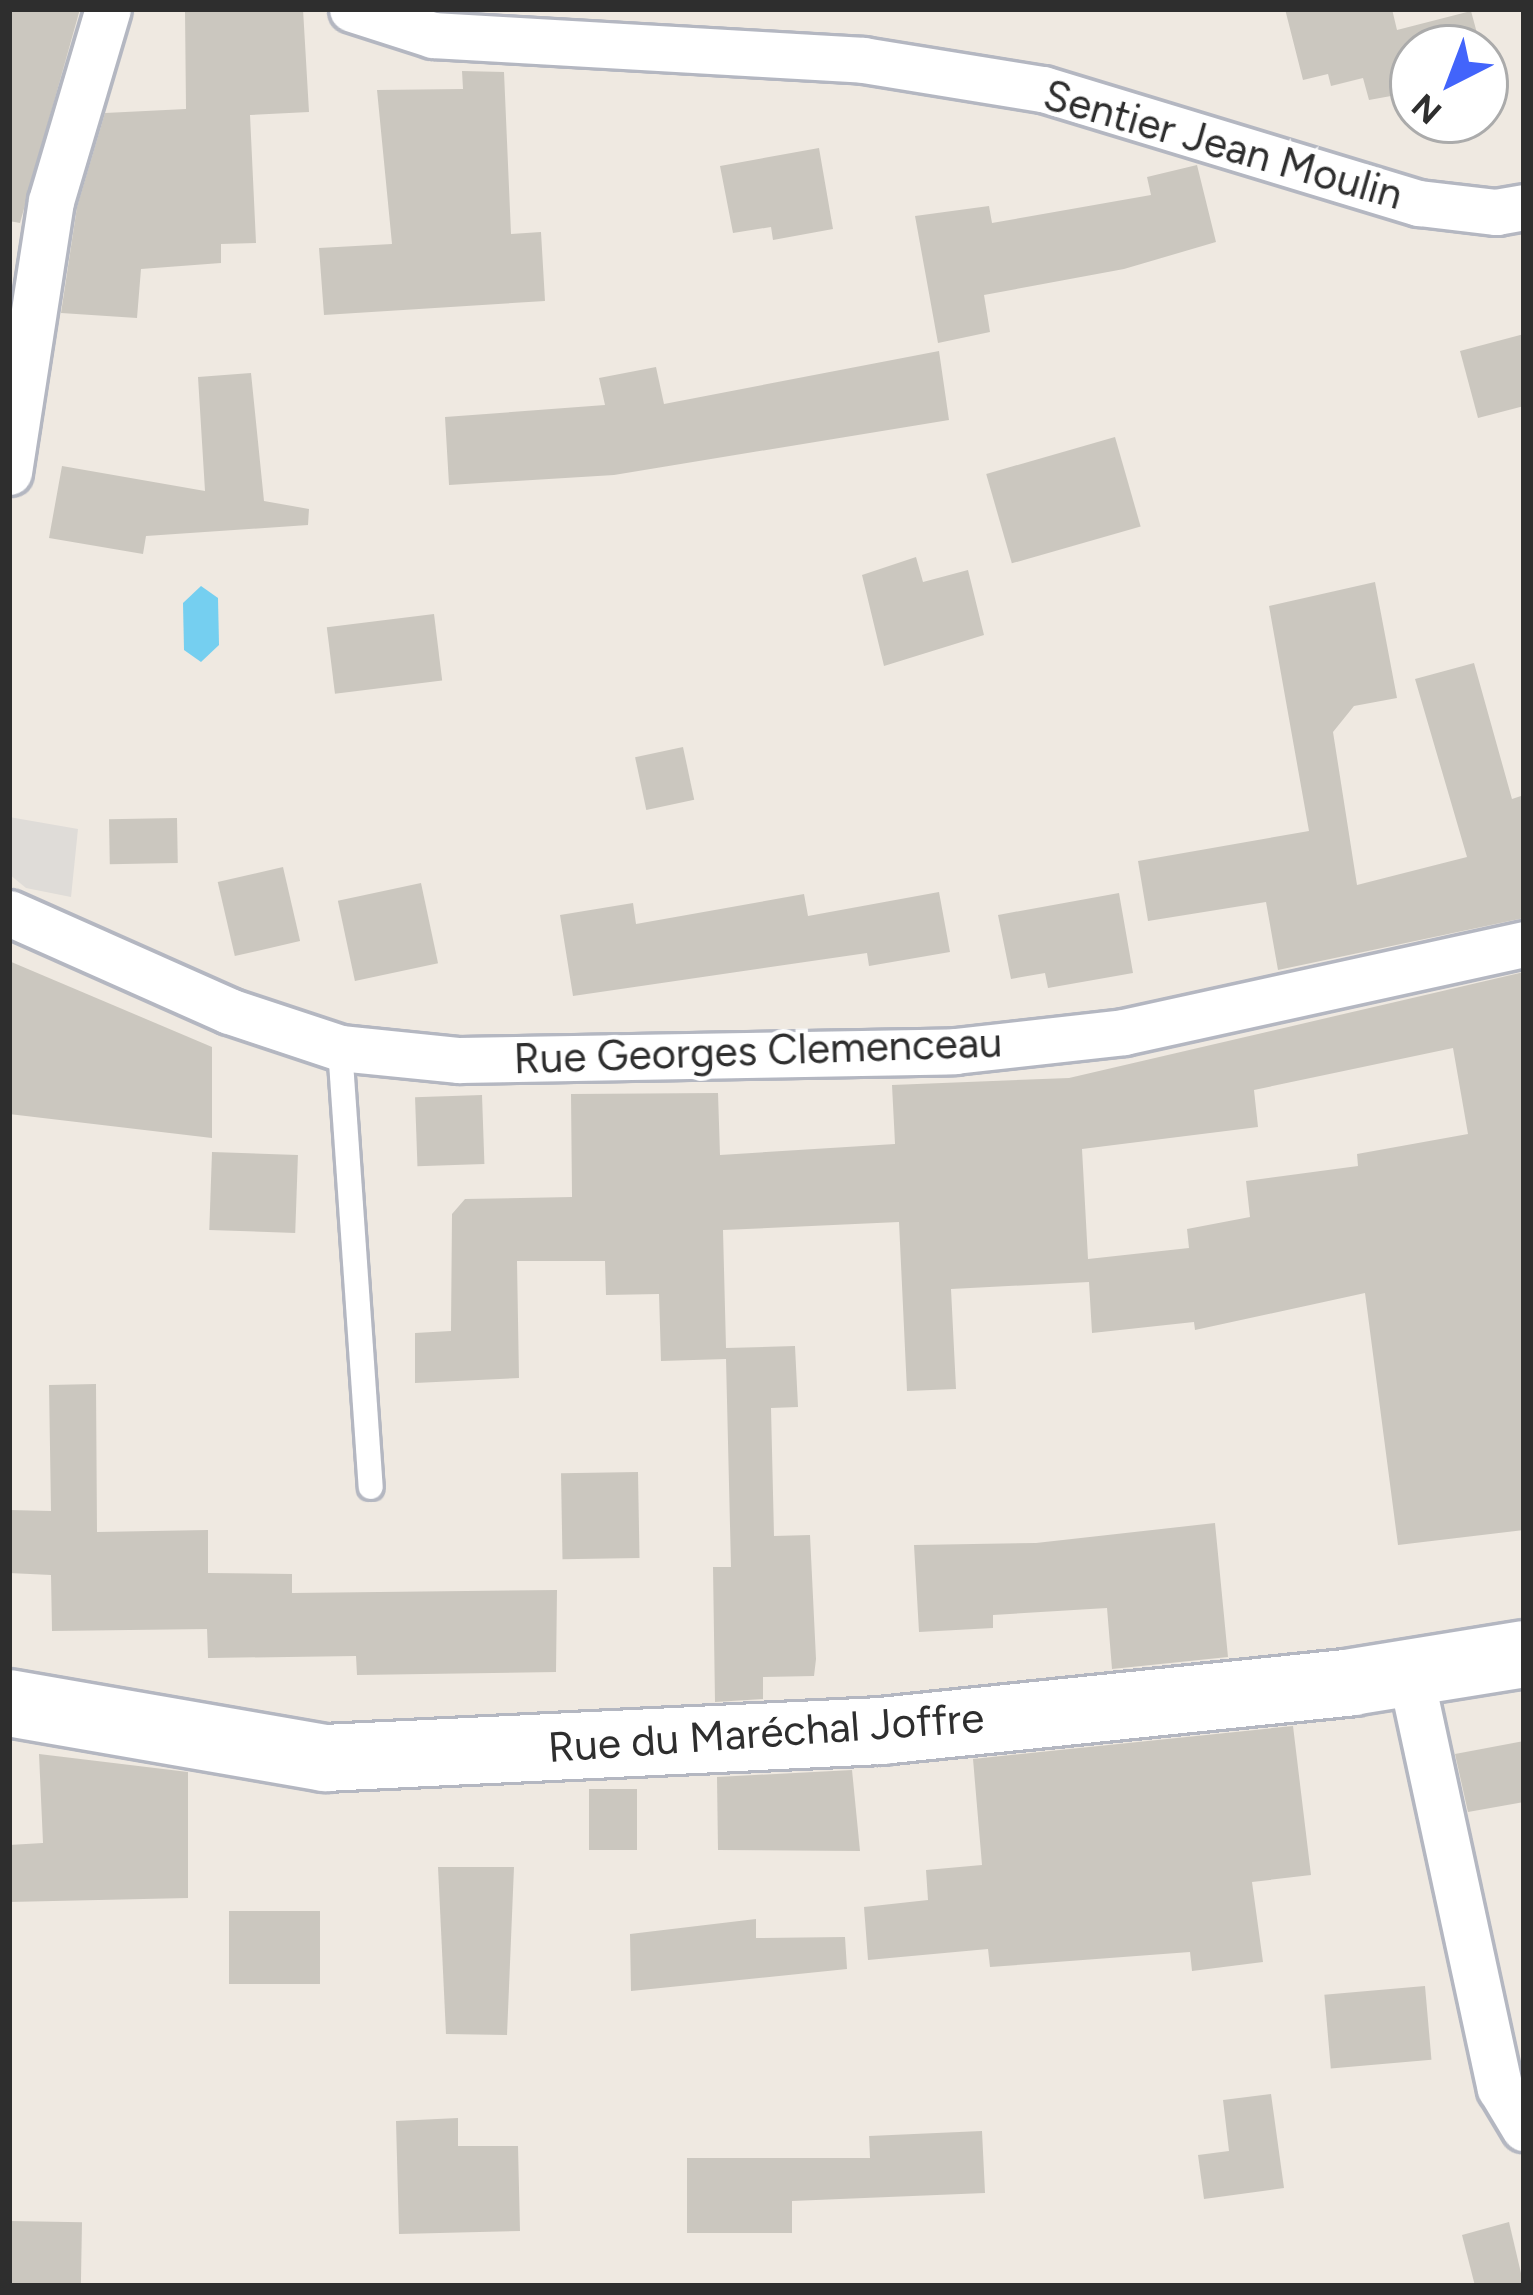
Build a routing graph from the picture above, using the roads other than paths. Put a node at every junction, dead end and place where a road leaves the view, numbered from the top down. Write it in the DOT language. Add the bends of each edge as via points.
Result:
graph roads {
  1 [pos="108,9"];
  2 [pos="352,9"];
  3 [pos="1524,207"];
  4 [pos="9,472"];
  5 [pos="9,913"];
  6 [pos="1524,944"];
  7 [pos="340,1048"];
  8 [pos="371,1487"];
  9 [pos="1524,1654"];
  10 [pos="1410,1673"];
  11 [pos="9,1703"];
  12 [pos="1524,2128"];
  1 -- 4 [label="street" via="51,201"];
  2 -- 3 [label="street, Sentier Jean Moulin" via="433,35 863,60 1043,89 1419,203 1496,212"];
  5 -- 7 [label="street, Rue Georges Clemenceau" via="229,1011"];
  6 -- 7 [label="street, Rue Georges Clemenceau" via="1124,1032 955,1051 459,1060"];
  7 -- 8 [label="lane"];
  9 -- 10 [label="street, Rue du Maréchal Joffre"];
  10 -- 11 [label="street, Rue du Maréchal Joffre" via="880,1731 325,1758"];
  10 -- 12 [label="street" via="1500,2088"];
}
